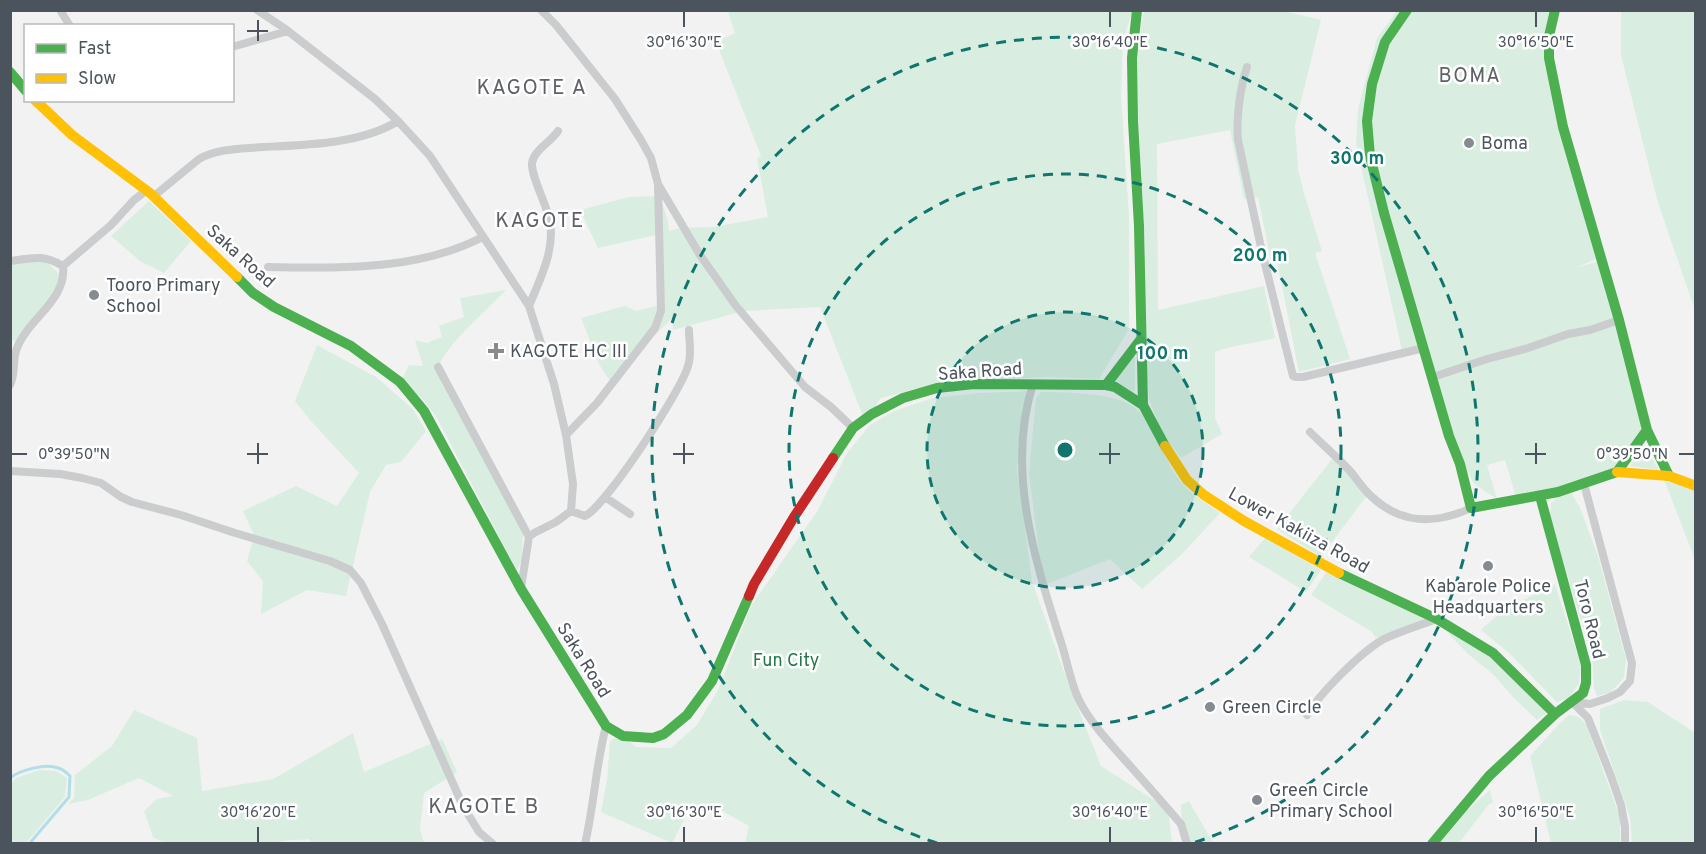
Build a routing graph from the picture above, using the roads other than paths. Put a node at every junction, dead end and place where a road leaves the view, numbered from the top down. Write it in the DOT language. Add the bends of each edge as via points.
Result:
graph roads {
  1 [pos="60,10"];
  2 [pos="258,10"];
  3 [pos="541,10"];
  4 [pos="1137,10"];
  5 [pos="1407,10"];
  6 [pos="1555,10"];
  7 [pos="69,24"];
  8 [pos="288,32"];
  9 [pos="234,46"];
  10 [pos="1247,67"];
  11 [pos="10,72"];
  12 [pos="24,89"];
  13 [pos="37,102"];
  14 [pos="398,121"];
  15 [pos="558,131"];
  16 [pos="658,184"];
  17 [pos="150,193"];
  18 [pos="483,237"];
  19 [pos="10,261"];
  20 [pos="63,267"];
  21 [pos="268,267"];
  22 [pos="529,306"];
  23 [pos="1619,320"];
  24 [pos="689,330"];
  25 [pos="1141,339"];
  26 [pos="1424,348"];
  27 [pos="438,367"];
  28 [pos="1433,377"];
  29 [pos="1033,384"];
  30 [pos="10,385"];
  31 [pos="1106,385"];
  32 [pos="1143,405"];
  33 [pos="853,428"];
  34 [pos="1647,430"];
  35 [pos="1310,432"];
  36 [pos="566,435"];
  37 [pos="10,471"];
  38 [pos="1617,472"];
  39 [pos="1669,476"];
  40 [pos="1584,484"];
  41 [pos="1695,486"];
  42 [pos="1540,495"];
  43 [pos="605,497"];
  44 [pos="1471,508"];
  45 [pos="571,511"];
  46 [pos="630,514"];
  47 [pos="529,537"];
  48 [pos="521,589"];
  49 [pos="1437,619"];
  50 [pos="1572,702"];
  51 [pos="1556,714"];
  52 [pos="1307,715"];
  53 [pos="606,726"];
  54 [pos="493,843"];
  55 [pos="585,843"];
  56 [pos="1188,843"];
  57 [pos="1432,843"];
  58 [pos="1625,843"];
  1 -- 7 [label="street"];
  2 -- 8 [label="street"];
  3 -- 16 [label="street" via="615,99 651,158"];
  4 -- 25 [label="main road, Lower Kakiiza Road" via="1132,58"];
  5 -- 26 [label="main road" via="1385,42 1372,84 1367,121 1370,156 1384,213"];
  6 -- 23 [label="main road" via="1549,58 1563,127"];
  8 -- 9 [label="street"];
  8 -- 14 [label="street"];
  10 -- 26 [label="street" via="1236,124 1238,140 1293,376"];
  11 -- 12 [label="main road"];
  13 -- 17 [label="main road, Saka Road" via="72,135"];
  14 -- 17 [label="street" via="384,130 356,138 207,154"];
  14 -- 18 [label="street" via="430,156"];
  15 -- 22 [label="street" via="532,166 550,220 551,237 542,277"];
  16 -- 33 [label="street" via="736,306 804,387"];
  16 -- 36 [label="street" via="662,301 659,319 597,403"];
  17 -- 20 [label="street" via="134,200"];
  17 -- 48 [label="main road, Saka Road" via="253,293 351,346 400,382 424,411"];
  18 -- 21 [label="street" via="436,256 374,266"];
  18 -- 22 [label="street"];
  19 -- 20 [label="street" via="49,258"];
  20 -- 30 [label="street" via="63,281 56,295 18,346"];
  22 -- 36 [label="street"];
  23 -- 28 [label="street"];
  23 -- 34 [label="main road"];
  24 -- 43 [label="street" via="690,359 683,379 645,442"];
  25 -- 31 [label="main road"];
  25 -- 32 [label="main road, Lower Kakiiza Road"];
  26 -- 28 [label="main road"];
  27 -- 47 [label="street"];
  28 -- 44 [label="main road"];
  29 -- 31 [label="main road, Saka Road"];
  29 -- 33 [label="main road, Saka Road" via="937,388 903,398"];
  29 -- 56 [label="street" via="1023,432 1024,493 1032,544 1078,699 1093,723 1181,824"];
  31 -- 32 [label="main road, Saka Road"];
  32 -- 49 [label="main road, Lower Kakiiza Road" via="1187,480 1204,495 1326,567"];
  33 -- 53 [label="main road, Saka Road" via="754,584 712,681 687,715 653,738 623,736"];
  34 -- 38 [label="main road"];
  34 -- 39 [label="main road"];
  35 -- 44 [label="street" via="1371,496 1394,514 1419,520"];
  36 -- 45 [label="street" via="573,484"];
  37 -- 54 [label="street" via="60,474 101,483 132,502 350,570 382,624 463,806 479,832"];
  38 -- 39 [label="main road"];
  38 -- 40 [label="main road"];
  39 -- 41 [label="main road"];
  40 -- 42 [label="main road"];
  40 -- 50 [label="street" via="1632,663 1630,681 1620,692 1590,704"];
  42 -- 44 [label="main road"];
  42 -- 50 [label="main road, Toro Road" via="1586,665 1583,693"];
  43 -- 45 [label="street" via="585,516"];
  43 -- 46 [label="street"];
  45 -- 47 [label="street"];
  47 -- 48 [label="street"];
  48 -- 53 [label="main road, Saka Road"];
  49 -- 51 [label="main road, Lower Kakiiza Road" via="1493,653"];
  49 -- 52 [label="street" via="1384,639 1362,655"];
  50 -- 51 [label="main road, Toro Road"];
  50 -- 58 [label="street" via="1588,718 1611,776 1621,805"];
  51 -- 57 [label="main road, Toro Road" via="1489,776"];
  53 -- 55 [label="street"];
}
